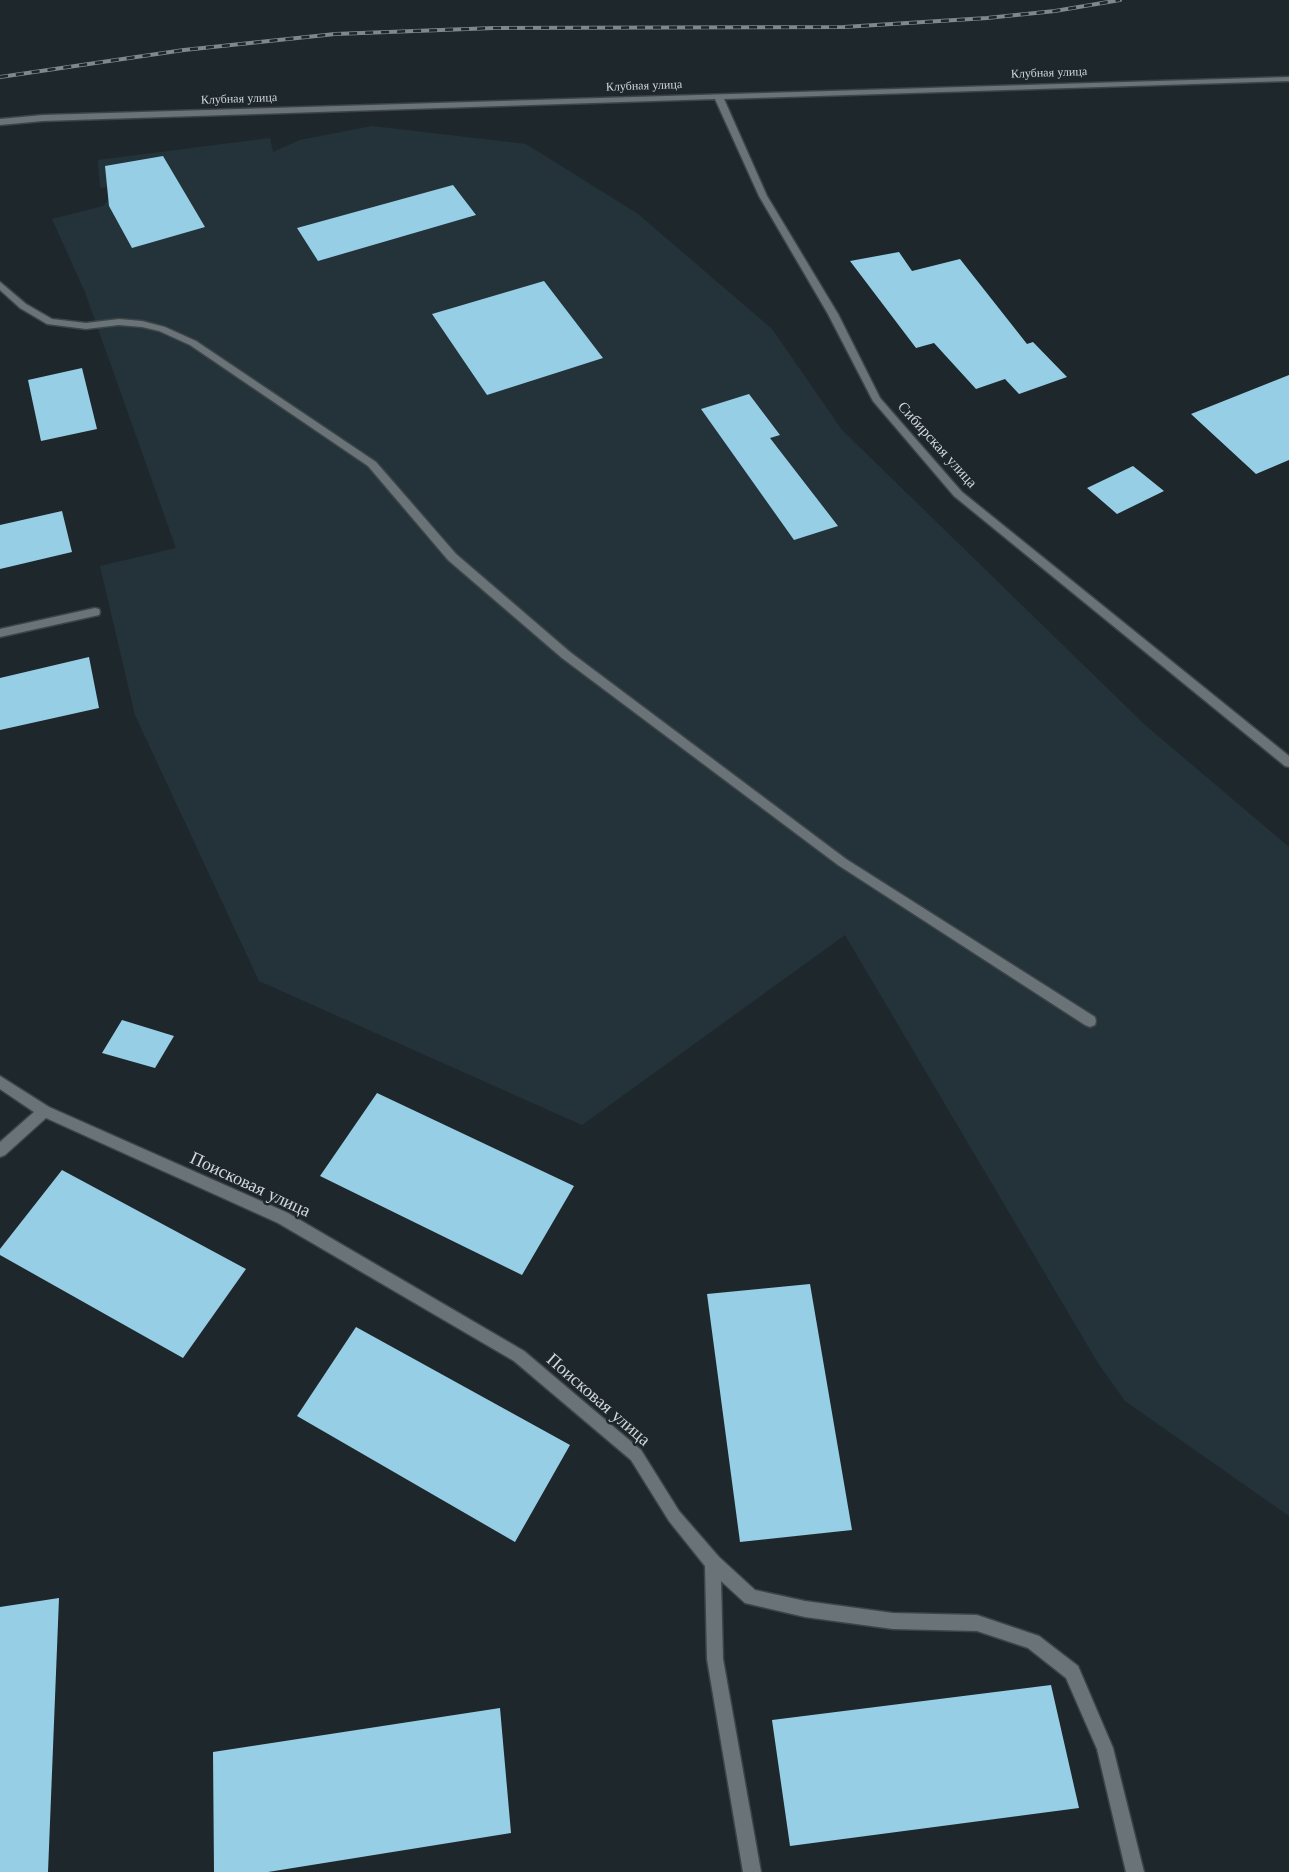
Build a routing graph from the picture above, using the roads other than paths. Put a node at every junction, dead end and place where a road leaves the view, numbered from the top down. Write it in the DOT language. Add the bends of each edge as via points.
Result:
graph roads {
  1 [pos="1289,79"];
  2 [pos="718,96"];
  3 [pos="0,122"];
  4 [pos="0,285"];
  5 [pos="95,612"];
  6 [pos="0,633"];
  7 [pos="1289,763"];
  8 [pos="1090,1021"];
  9 [pos="0,1082"];
  10 [pos="44,1111"];
  11 [pos="0,1151"];
  12 [pos="713,1563"];
  13 [pos="752,1872"];
  14 [pos="1135,1872"];
  1 -- 2 [label="street, Клубная улица"];
  2 -- 3 [label="street, Клубная улица" via="63,117"];
  2 -- 7 [label="street, Сибирская улица" via="762,196 833,314 876,399 958,494"];
  4 -- 8 [label="street" via="23,306 50,322 86,326 119,322 142,324 193,343 372,464 452,558 566,655 842,862"];
  5 -- 6 [label="street"];
  9 -- 10 [label="street, Поисковая улица"];
  10 -- 11 [label="street"];
  10 -- 12 [label="street, Поисковая улица" via="282,1218 519,1356 636,1455 674,1516"];
  12 -- 13 [label="street" via="715,1659"];
  12 -- 14 [label="street, Поисковая улица" via="751,1597 805,1609 893,1621 977,1623 1033,1642 1072,1672 1105,1748"];
}
